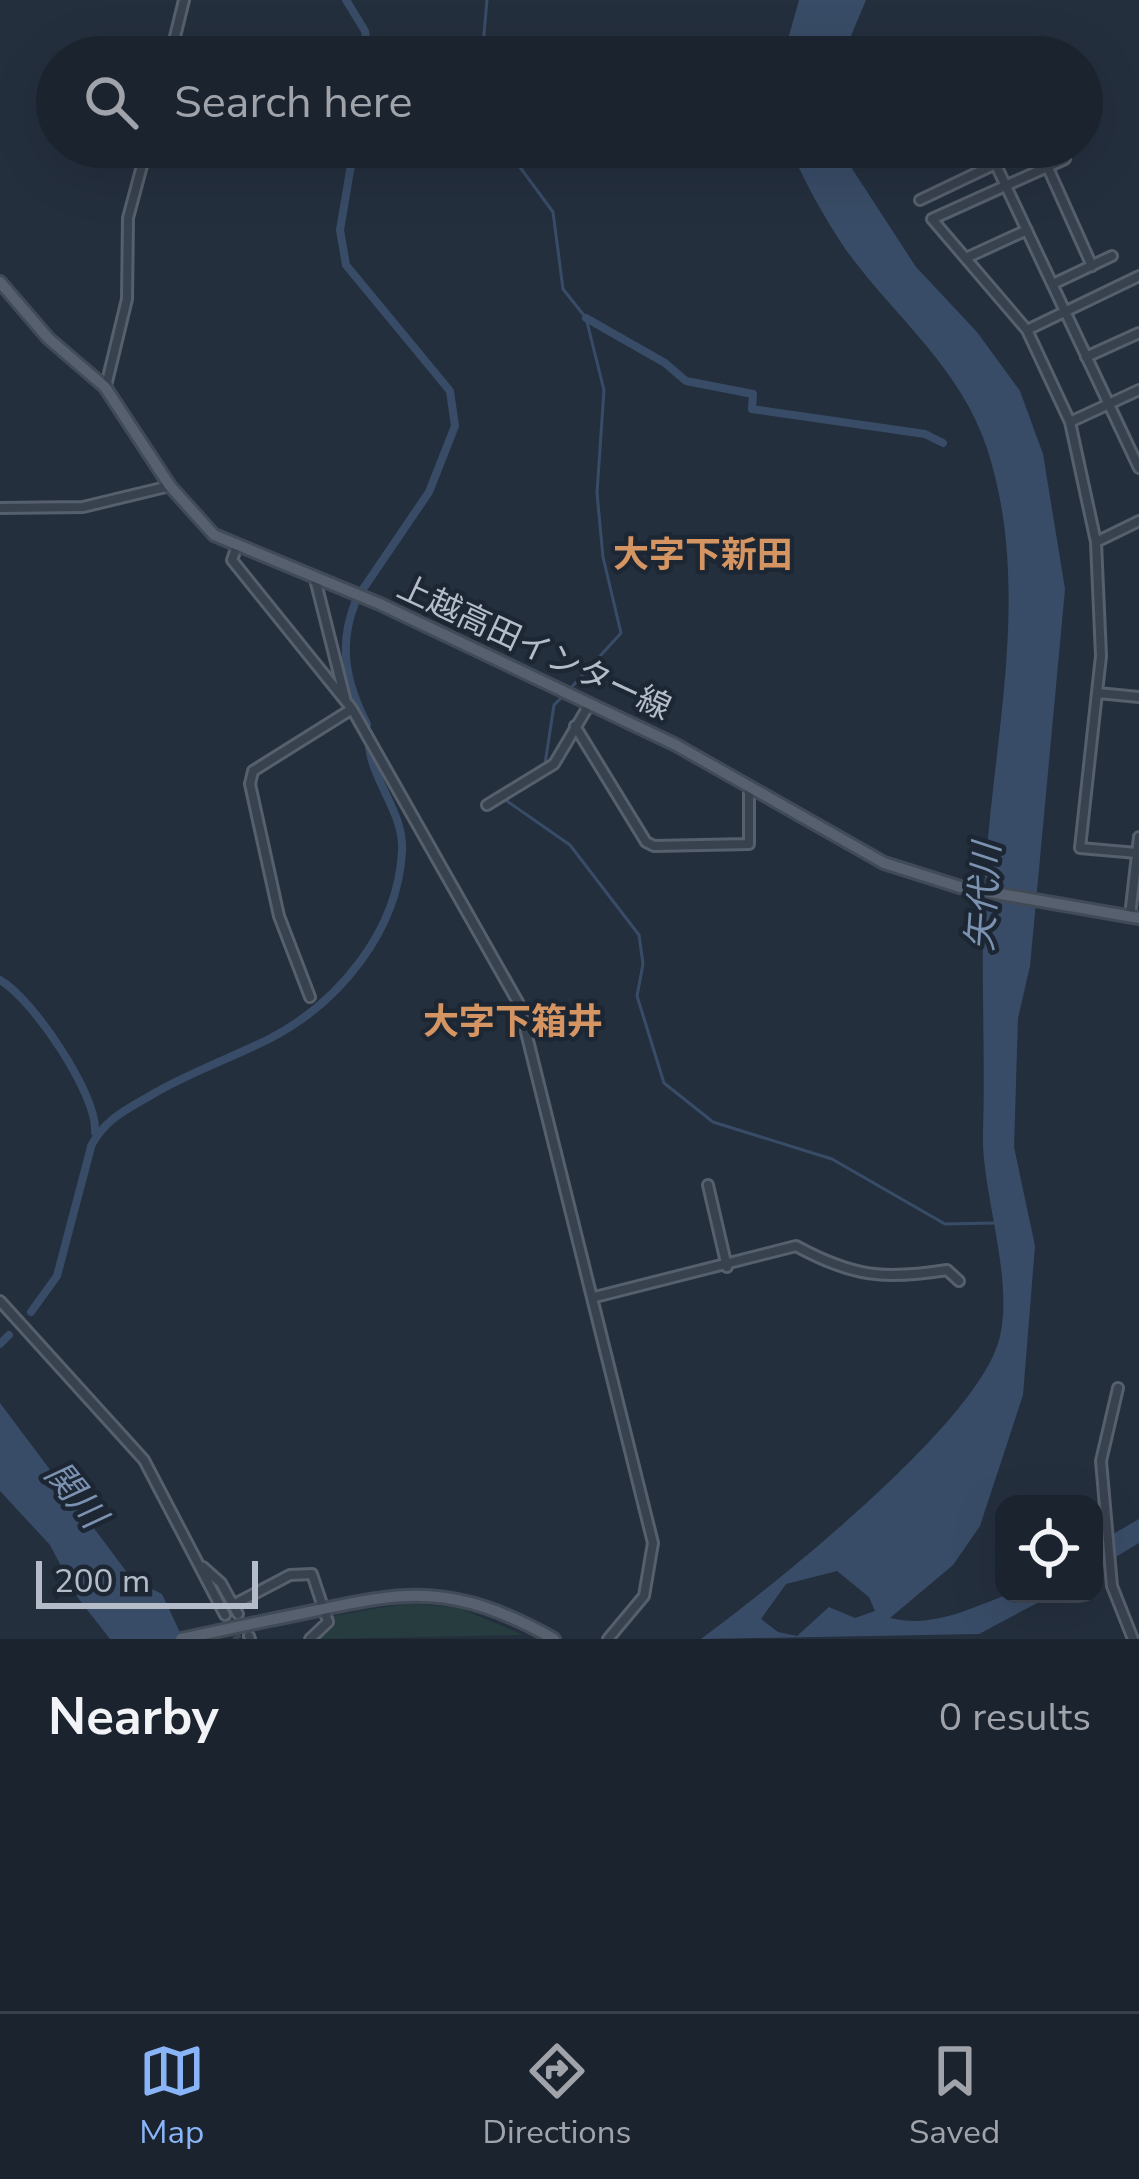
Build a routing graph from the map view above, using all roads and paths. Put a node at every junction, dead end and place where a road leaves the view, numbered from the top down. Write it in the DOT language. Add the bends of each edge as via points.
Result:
graph roads {
  1 [pos="184,0"];
  2 [pos="175,36"];
  3 [pos="141,168"];
  4 [pos="985,168"];
  5 [pos="998,168"];
  6 [pos="1048,168"];
  7 [pos="1007,187"];
  8 [pos="920,200"];
  9 [pos="1027,230"];
  10 [pos="1112,256"];
  11 [pos="966,258"];
  12 [pos="1092,266"];
  13 [pos="1139,276"];
  14 [pos="0,282"];
  15 [pos="1053,284"];
  16 [pos="1066,313"];
  17 [pos="1027,330"];
  18 [pos="1139,333"];
  19 [pos="1087,357"];
  20 [pos="105,387"];
  21 [pos="1139,391"];
  22 [pos="1111,405"];
  23 [pos="1070,422"];
  24 [pos="1135,448"];
  25 [pos="1139,468"];
  26 [pos="170,486"];
  27 [pos="0,508"];
  28 [pos="1139,521"];
  29 [pos="1096,542"];
  30 [pos="238,546"];
  31 [pos="315,577"];
  32 [pos="1099,693"];
  33 [pos="1139,697"];
  34 [pos="345,699"];
  35 [pos="589,705"];
  36 [pos="352,709"];
  37 [pos="575,725"];
  38 [pos="748,784"];
  39 [pos="488,805"];
  40 [pos="1139,838"];
  41 [pos="1137,853"];
  42 [pos="1135,918"];
  43 [pos="310,997"];
  44 [pos="708,1186"];
  45 [pos="728,1267"];
  46 [pos="958,1281"];
  47 [pos="595,1297"];
  48 [pos="0,1301"];
  49 [pos="1118,1388"];
  50 [pos="202,1566"];
  51 [pos="326,1609"];
  52 [pos="225,1615"];
  53 [pos="1139,1618"];
  54 [pos="1126,1620"];
  55 [pos="181,1639"];
  56 [pos="310,1639"];
  57 [pos="554,1639"];
  58 [pos="608,1639"];
  59 [pos="1132,1639"];
  1 -- 2 [label="street"];
  3 -- 20 [label="street" via="128,218 127,299"];
  4 -- 8 [label="street"];
  5 -- 7 [label="street"];
  6 -- 7 [label="street"];
  6 -- 12 [label="street"];
  7 -- 9 [label="street"];
  7 -- 11 [label="street" via="932,219"];
  9 -- 11 [label="street"];
  9 -- 15 [label="street"];
  10 -- 12 [label="street"];
  11 -- 17 [label="street"];
  12 -- 15 [label="street"];
  13 -- 16 [label="street"];
  14 -- 20 [label="main road, 上越高田インター線"];
  15 -- 16 [label="street"];
  16 -- 17 [label="street"];
  16 -- 19 [label="street"];
  17 -- 23 [label="street"];
  18 -- 19 [label="street"];
  19 -- 22 [label="street"];
  20 -- 26 [label="main road, 上越高田インター線"];
  21 -- 22 [label="street"];
  22 -- 23 [label="street"];
  22 -- 24 [label="street"];
  23 -- 29 [label="street"];
  24 -- 25 [label="street"];
  26 -- 27 [label="street" via="83,507"];
  26 -- 30 [label="main road, 上越高田インター線" via="205,530"];
  28 -- 29 [label="street"];
  29 -- 32 [label="street"];
  30 -- 31 [label="main road, 上越高田インター線"];
  30 -- 34 [label="street" via="232,560"];
  31 -- 34 [label="street"];
  31 -- 35 [label="main road, 上越高田インター線"];
  32 -- 33 [label="street"];
  32 -- 41 [label="street" via="1080,848"];
  34 -- 36 [label="street"];
  35 -- 37 [label="street"];
  35 -- 38 [label="main road, 上越高田インター線"];
  36 -- 43 [label="street" via="253,771 250,784 279,916"];
  36 -- 47 [label="street" via="519,1004"];
  37 -- 38 [label="street" via="654,846 749,844"];
  37 -- 39 [label="street" via="554,764"];
  38 -- 42 [label="main road, 上越高田インター線" via="884,863 968,889"];
  40 -- 41 [label="street"];
  41 -- 42 [label="street"];
  44 -- 45 [label="street"];
  45 -- 46 [label="street" via="796,1246 832,1266 887,1279 947,1270"];
  45 -- 47 [label="street"];
  47 -- 58 [label="street" via="654,1556 644,1596"];
  48 -- 50 [label="street" via="130,1441"];
  49 -- 54 [label="street" via="1102,1447 1112,1586"];
  50 -- 51 [label="street" via="236,1609 301,1573 318,1580"];
  50 -- 52 [label="street"];
  51 -- 55 [label="main road, bridge"];
  51 -- 56 [label="street" via="328,1622"];
  51 -- 57 [label="main road" via="418,1593 469,1599"];
  53 -- 54 [label="street"];
  54 -- 59 [label="street"];
}
